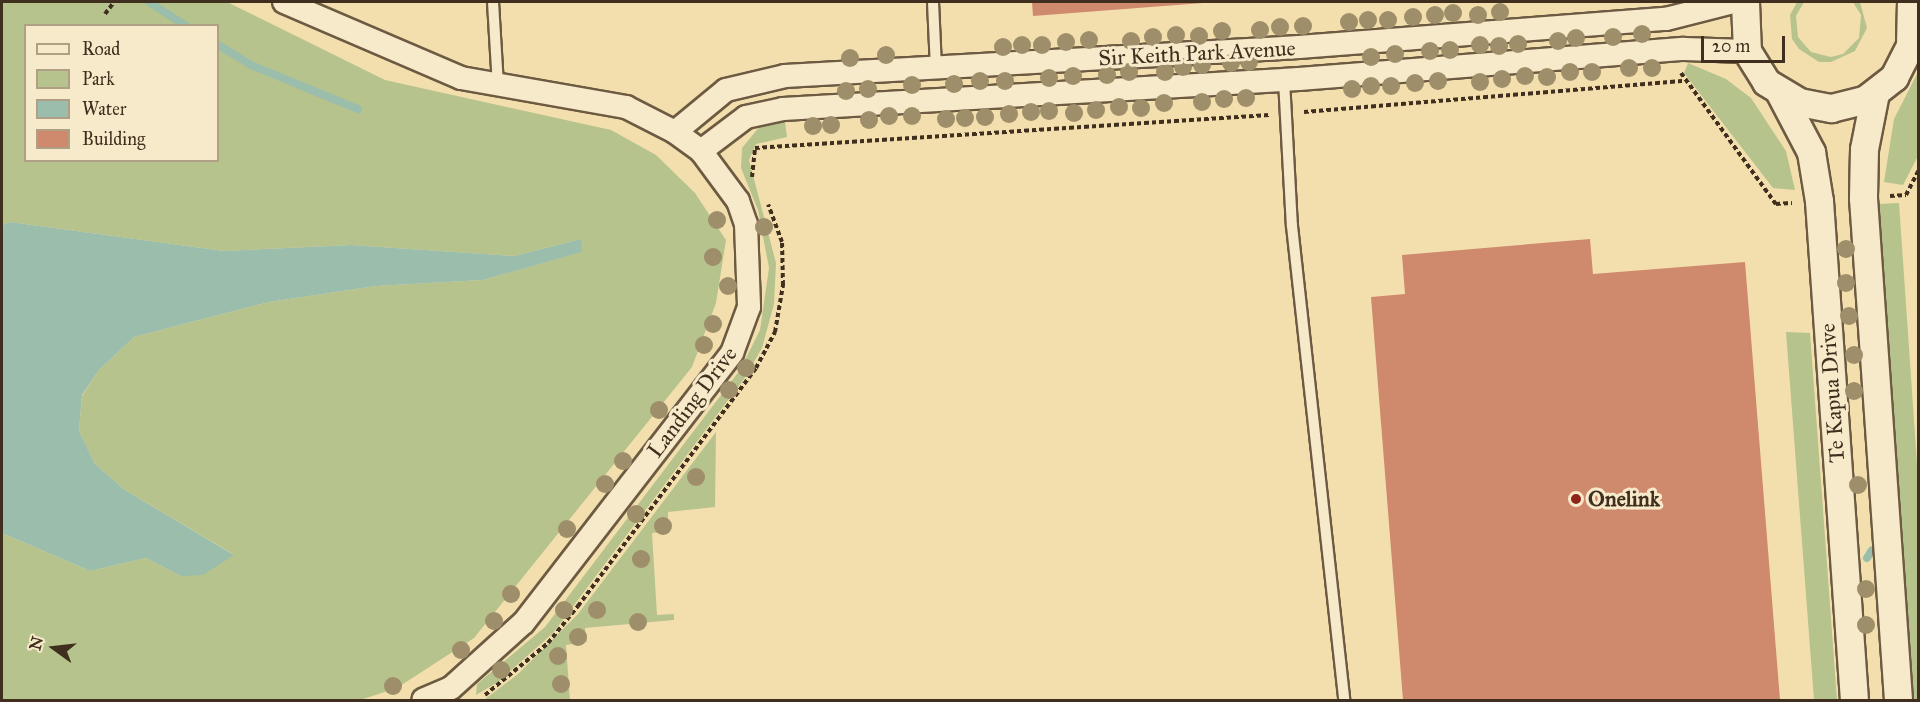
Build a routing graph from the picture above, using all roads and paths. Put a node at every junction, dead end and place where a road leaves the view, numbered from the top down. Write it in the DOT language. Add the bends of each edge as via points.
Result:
graph roads {
  1 [pos="114,2"];
  2 [pos="284,2"];
  3 [pos="493,2"];
  4 [pos="933,2"];
  5 [pos="1733,2"];
  6 [pos="1744,2"];
  7 [pos="1911,2"];
  8 [pos="105,14"];
  9 [pos="1747,51"];
  10 [pos="1677,67"];
  11 [pos="936,68"];
  12 [pos="1284,80"];
  13 [pos="1685,81"];
  14 [pos="498,85"];
  15 [pos="1779,93"];
  16 [pos="1875,93"];
  17 [pos="1286,114"];
  18 [pos="675,132"];
  19 [pos="701,152"];
  20 [pos="1918,171"];
  21 [pos="759,187"];
  22 [pos="765,196"];
  23 [pos="1878,197"];
  24 [pos="1801,202"];
  25 [pos="423,700"];
  26 [pos="477,700"];
  27 [pos="1344,700"];
  28 [pos="1854,700"];
  29 [pos="1898,700"];
  1 -- 8 [label="path"];
  2 -- 14 [label="street, Landing Drive" via="402,56 461,78"];
  3 -- 14 [label="lane"];
  4 -- 11 [label="lane"];
  5 -- 11 [label="street, Sir Keith Park Avenue" via="1666,19"];
  6 -- 9 [label="street"];
  7 -- 16 [label="street" via="1913,27 1904,62"];
  9 -- 12 [label="street, Sir Keith Park Avenue" via="1684,49"];
  9 -- 15 [label="street" via="1766,82"];
  10 -- 13 [label="path"];
  11 -- 18 [label="street, Sir Keith Park Avenue" via="785,76 753,83 726,90"];
  12 -- 17 [label="lane"];
  12 -- 19 [label="street, Sir Keith Park Avenue" via="783,109 746,117"];
  13 -- 17 [label="path"];
  13 -- 24 [label="path" via="1776,204"];
  14 -- 18 [label="street, Landing Drive" via="626,108"];
  15 -- 16 [label="street" via="1813,107 1831,108"];
  15 -- 28 [label="street, Te Kapua Drive" via="1811,152 1819,201"];
  16 -- 29 [label="street, Te Kapua Drive" via="1864,149 1863,198"];
  17 -- 21 [label="path" via="755,148 752,178"];
  17 -- 27 [label="lane" via="1292,226"];
  18 -- 19 [label="street, Landing Drive"];
  19 -- 25 [label="street, Landing Drive" via="738,201 746,224 751,281 744,330 732,353 524,623 451,688"];
  20 -- 23 [label="path" via="1906,195"];
  22 -- 26 [label="path" via="782,242 783,285 774,332 756,368 548,643"];
}
